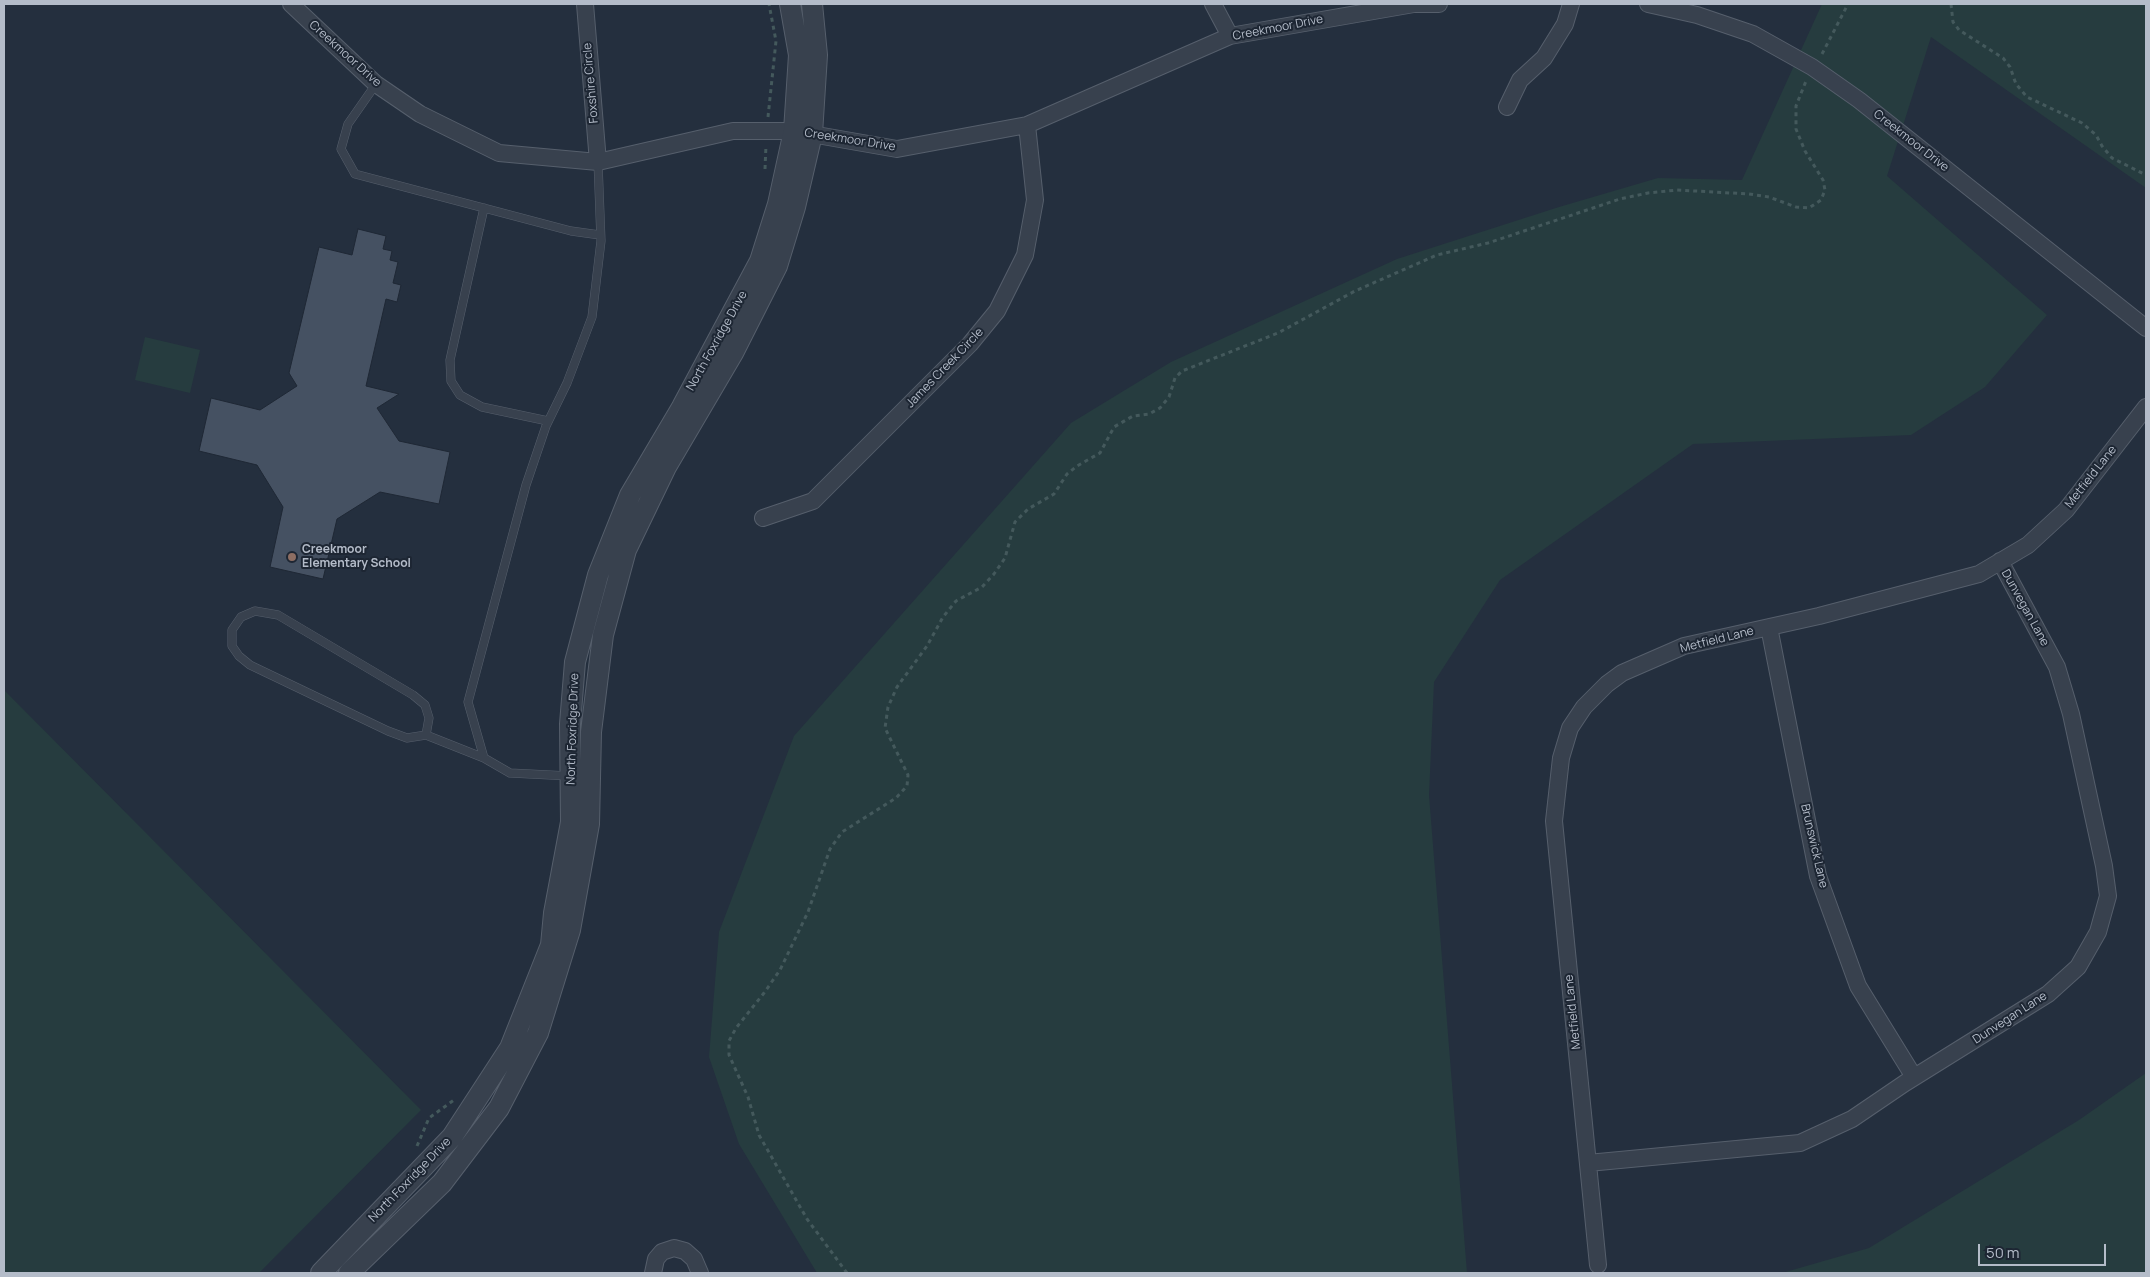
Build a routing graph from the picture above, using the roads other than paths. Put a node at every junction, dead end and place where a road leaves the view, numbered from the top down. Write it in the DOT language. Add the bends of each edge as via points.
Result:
graph roads {
  1 [pos="291,4"];
  2 [pos="584,4"];
  3 [pos="790,4"];
  4 [pos="812,4"];
  5 [pos="1213,4"];
  6 [pos="1440,4"];
  7 [pos="1571,4"];
  8 [pos="1648,4"];
  9 [pos="1230,36"];
  10 [pos="376,84"];
  11 [pos="1507,107"];
  12 [pos="1027,125"];
  13 [pos="803,132"];
  14 [pos="598,162"];
  15 [pos="484,208"];
  16 [pos="600,234"];
  17 [pos="2146,328"];
  18 [pos="2146,407"];
  19 [pos="548,421"];
  20 [pos="763,518"];
  21 [pos="2000,562"];
  22 [pos="1769,627"];
  23 [pos="426,735"];
  24 [pos="484,758"];
  25 [pos="580,775"];
  26 [pos="1914,1077"];
  27 [pos="1588,1163"];
  28 [pos="1598,1265"];
  29 [pos="321,1273"];
  30 [pos="349,1273"];
  31 [pos="652,1273"];
  32 [pos="700,1273"];
  1 -- 10 [label="street, Creekmoor Drive"];
  2 -- 14 [label="street, Foxshire Circle"];
  3 -- 13 [label="street, North Foxridge Drive" via="799,55"];
  4 -- 13 [label="street, North Foxridge Drive" via="817,55"];
  5 -- 9 [label="street"];
  6 -- 9 [label="street, Creekmoor Drive" via="1404,6"];
  7 -- 11 [label="street" via="1565,24 1544,58 1520,80"];
  8 -- 17 [label="street, Creekmoor Drive" via="1697,15 1753,34 1814,68 1867,106"];
  9 -- 12 [label="street, Creekmoor Drive"];
  10 -- 14 [label="street, Creekmoor Drive" via="420,114 499,153"];
  10 -- 15 [label="lane" via="348,124 341,149 355,174"];
  12 -- 13 [label="street, Creekmoor Drive" via="897,149"];
  12 -- 20 [label="street, James Creek Circle" via="1035,200 1025,255 997,311 970,344 814,501"];
  13 -- 14 [label="street, Creekmoor Drive" via="733,131"];
  13 -- 25 [label="street, North Foxridge Drive" via="760,261 682,407 630,495 598,575 575,662 570,724"];
  14 -- 16 [label="lane"];
  15 -- 16 [label="lane"];
  15 -- 19 [label="lane" via="450,360 452,381 460,396 482,407"];
  16 -- 19 [label="lane" via="592,317 568,383"];
  18 -- 21 [label="street, Metfield Lane" via="2066,510 2028,545"];
  19 -- 24 [label="lane" via="526,485 468,702"];
  21 -- 22 [label="street, Metfield Lane" via="1979,574"];
  21 -- 26 [label="street, Dunvegan Lane" via="2057,667 2071,714 2108,896 2098,932 2078,967 2048,994"];
  22 -- 26 [label="street, Brunswick Lane" via="1818,876 1858,986"];
  22 -- 27 [label="street, Metfield Lane" via="1684,646 1630,669 1607,684 1584,707 1570,728 1561,758 1554,821"];
  23 -- 23 [label="lane" via="407,738 388,731 250,665 232,646 232,630 241,617 256,611 278,616 413,695 427,711"];
  23 -- 24 [label="lane"];
  24 -- 25 [label="lane" via="510,773"];
  25 -- 29 [label="street, North Foxridge Drive" via="551,945 510,1048 452,1137"];
  25 -- 30 [label="street, North Foxridge Drive" via="589,824 567,943 538,1033 499,1108 442,1183"];
  26 -- 27 [label="street, Dunvegan Lane" via="1852,1119 1800,1143"];
  27 -- 28 [label="street, Metfield Lane"];
  31 -- 32 [label="street" via="662,1252 674,1248 685,1251 694,1259"];
}
